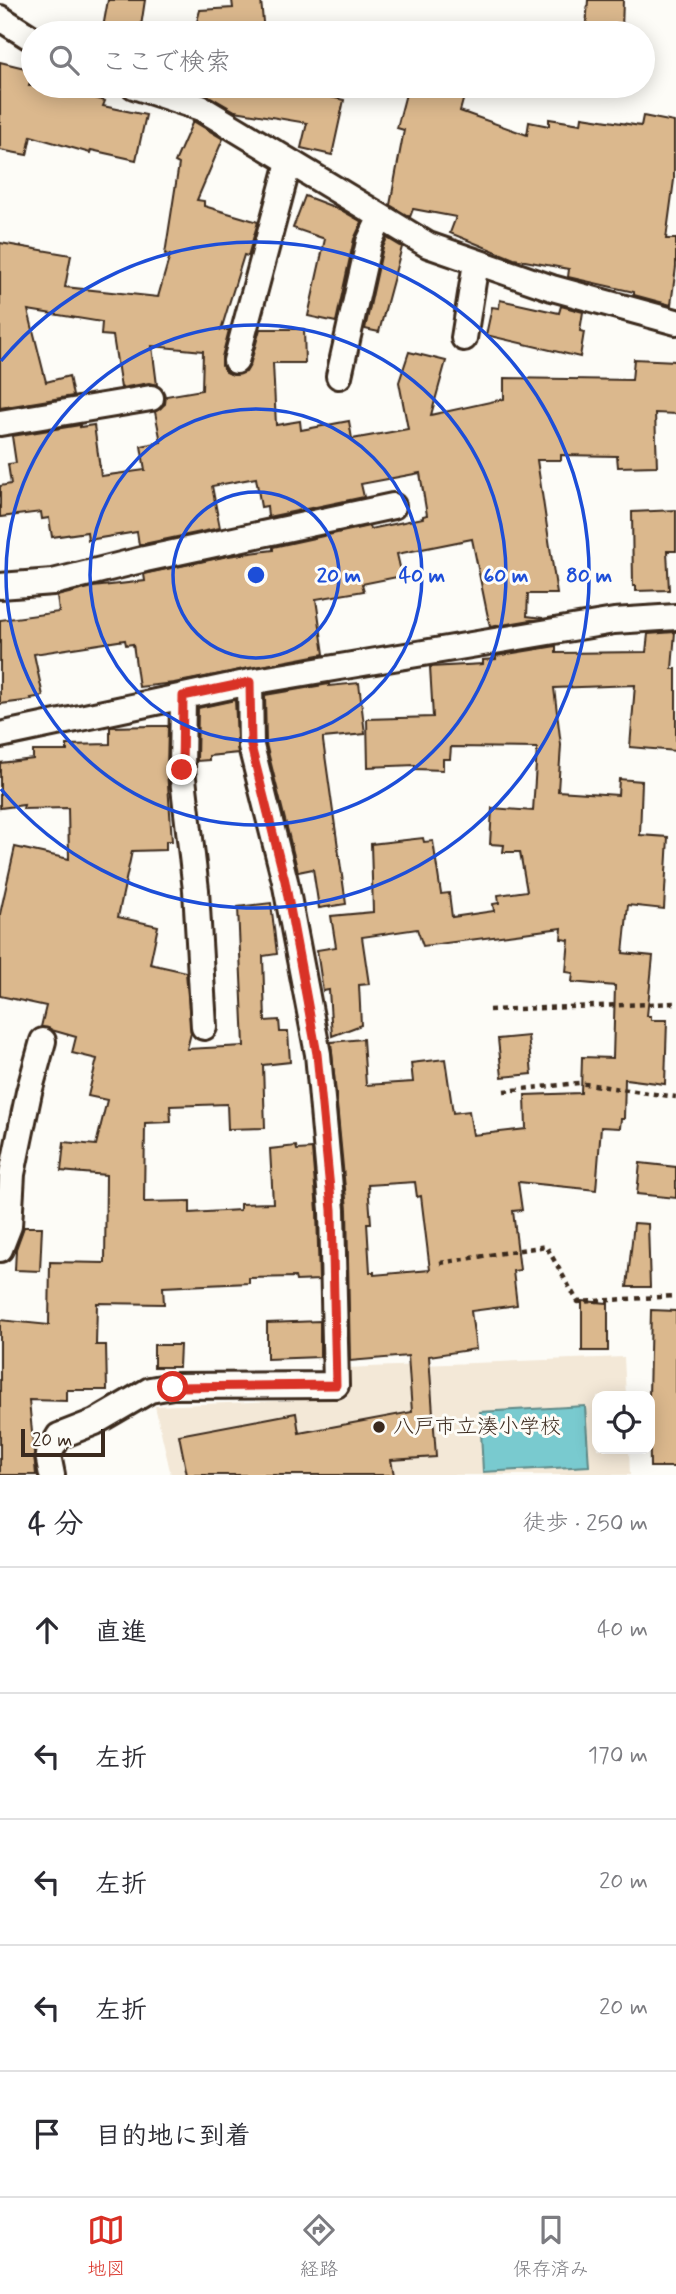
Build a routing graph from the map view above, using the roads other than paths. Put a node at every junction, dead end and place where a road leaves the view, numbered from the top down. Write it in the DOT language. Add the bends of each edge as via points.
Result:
graph roads {
  1 [pos="0,18"];
  2 [pos="21,31"];
  3 [pos="171,98"];
  4 [pos="289,162"];
  5 [pos="381,217"];
  6 [pos="476,263"];
  7 [pos="676,322"];
  8 [pos="464,338"];
  9 [pos="236,361"];
  10 [pos="339,376"];
  11 [pos="151,398"];
  12 [pos="0,423"];
  13 [pos="393,506"];
  14 [pos="0,586"];
  15 [pos="676,617"];
  16 [pos="250,682"];
  17 [pos="183,696"];
  18 [pos="0,735"];
  19 [pos="204,1027"];
  20 [pos="43,1041"];
  21 [pos="0,1249"];
  22 [pos="52,1475"];
  1 -- 2 [label="street"];
  3 -- 4 [label="street" via="201,108"];
  4 -- 5 [label="street"];
  4 -- 9 [label="street"];
  5 -- 6 [label="street" via="428,245"];
  5 -- 10 [label="street" via="369,242"];
  6 -- 7 [label="street"];
  6 -- 8 [label="street"];
  11 -- 12 [label="street"];
  13 -- 14 [label="street" via="53,582"];
  15 -- 16 [label="street" via="614,621"];
  16 -- 17 [label="street"];
  16 -- 22 [label="street" via="251,746 285,881 317,1054 332,1210 336,1385 150,1390 95,1422 59,1436 48,1455"];
  17 -- 18 [label="street"];
  17 -- 19 [label="street" via="182,770 196,890"];
  20 -- 21 [label="street" via="12,1174 9,1226"];
}
